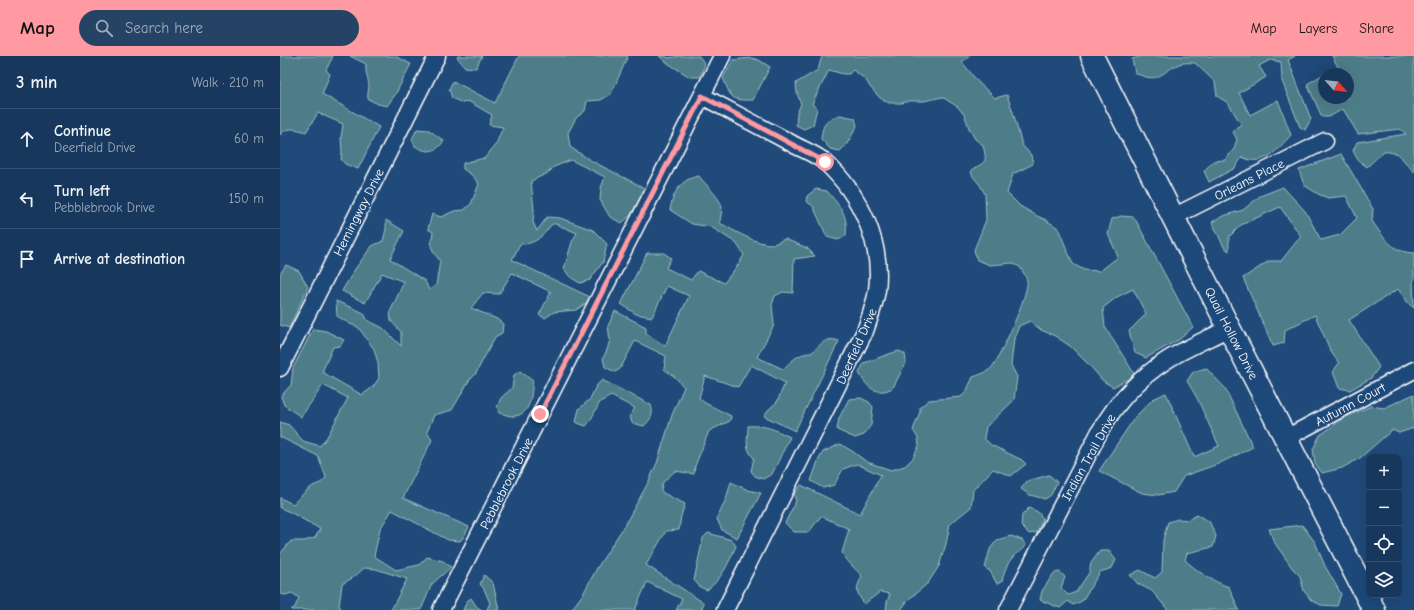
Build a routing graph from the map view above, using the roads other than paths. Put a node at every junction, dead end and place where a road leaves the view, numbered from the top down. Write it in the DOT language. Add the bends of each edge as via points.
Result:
graph roads {
  1 [pos="436,56"];
  2 [pos="722,56"];
  3 [pos="1092,56"];
  4 [pos="702,96"];
  5 [pos="1325,141"];
  6 [pos="1173,217"];
  7 [pos="1229,328"];
  8 [pos="280,368"];
  9 [pos="1414,370"];
  10 [pos="1286,438"];
  11 [pos="441,610"];
  12 [pos="725,610"];
  13 [pos="1008,610"];
  14 [pos="1374,610"];
  1 -- 8 [label="street, Hemingway Drive"];
  2 -- 4 [label="street, Pebblebrook Drive"];
  3 -- 6 [label="street, Quail Hollow Drive"];
  4 -- 11 [label="street, Pebblebrook Drive"];
  4 -- 12 [label="street, Deerfield Drive" via="825,162 857,201 874,240 877,263 877,289 866,331"];
  5 -- 6 [label="street, Orleans Place"];
  6 -- 7 [label="street, Quail Hollow Drive"];
  7 -- 10 [label="street, Quail Hollow Drive"];
  7 -- 13 [label="street, Indian Trail Drive" via="1167,360 1148,374 1118,404 1093,444"];
  9 -- 10 [label="street, Autumn Court"];
  10 -- 14 [label="street, Quail Hollow Drive"];
}
